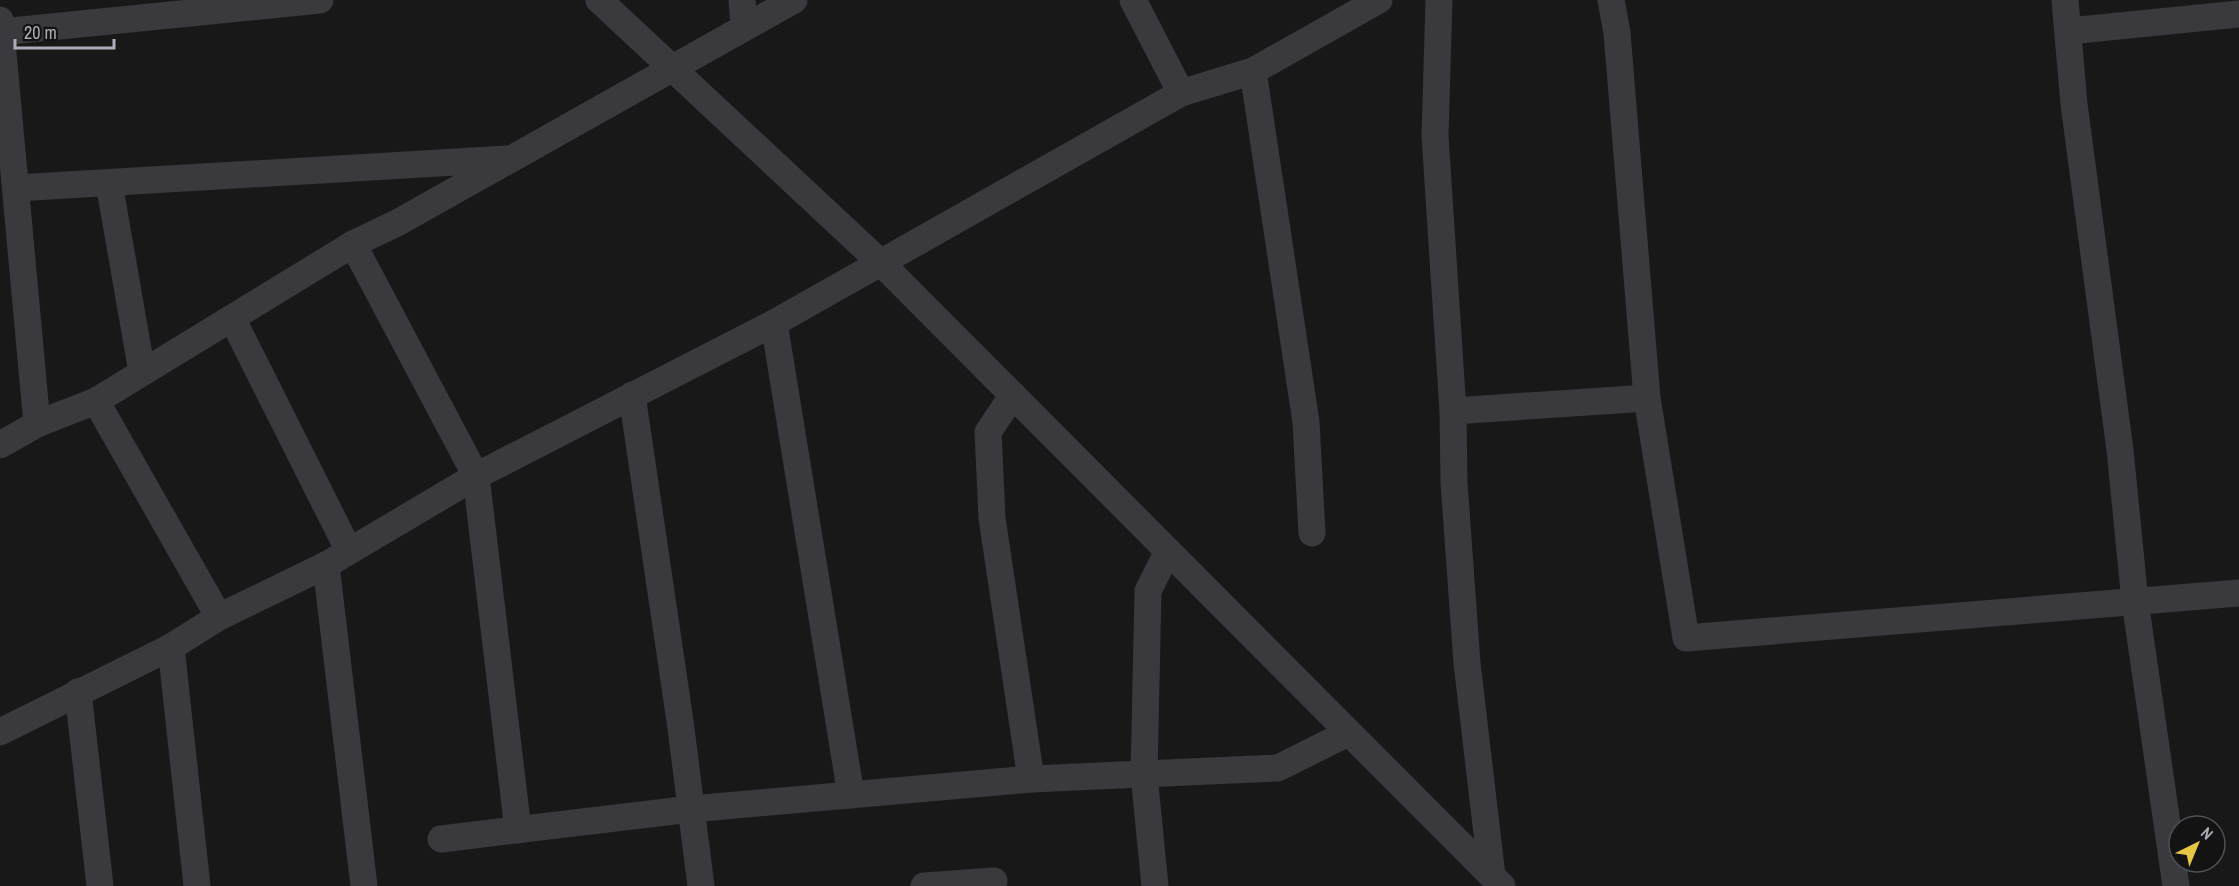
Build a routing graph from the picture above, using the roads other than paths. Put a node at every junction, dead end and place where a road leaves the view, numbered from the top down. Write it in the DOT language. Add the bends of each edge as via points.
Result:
graph roads {
  1 [pos="320,0"];
  2 [pos="598,0"];
  3 [pos="742,0"];
  4 [pos="794,0"];
  5 [pos="1133,0"];
  6 [pos="1379,0"];
  7 [pos="1438,0"];
  8 [pos="1611,0"];
  9 [pos="2065,0"];
  10 [pos="2238,15"];
  11 [pos="744,27"];
  12 [pos="1,28"];
  13 [pos="2069,30"];
  14 [pos="673,68"];
  15 [pos="1252,71"];
  16 [pos="1181,93"];
  17 [pos="512,158"];
  18 [pos="109,183"];
  19 [pos="16,188"];
  20 [pos="353,244"];
  21 [pos="881,263"];
  22 [pos="232,318"];
  23 [pos="774,323"];
  24 [pos="142,372"];
  25 [pos="632,395"];
  26 [pos="1012,395"];
  27 [pos="1647,398"];
  28 [pos="96,401"];
  29 [pos="1453,411"];
  30 [pos="38,424"];
  31 [pos="0,445"];
  32 [pos="476,476"];
  33 [pos="1312,533"];
  34 [pos="349,551"];
  35 [pos="1168,551"];
  36 [pos="326,565"];
  37 [pos="2239,593"];
  38 [pos="2135,601"];
  39 [pos="219,617"];
  40 [pos="171,647"];
  41 [pos="78,692"];
  42 [pos="0,732"];
  43 [pos="1348,733"];
  44 [pos="1144,775"];
  45 [pos="1030,779"];
  46 [pos="851,795"];
  47 [pos="691,809"];
  48 [pos="518,830"];
  49 [pos="441,839"];
  50 [pos="994,881"];
  51 [pos="1497,881"];
  52 [pos="100,886"];
  53 [pos="197,886"];
  54 [pos="364,886"];
  55 [pos="701,886"];
  56 [pos="924,886"];
  57 [pos="1155,886"];
  58 [pos="2176,886"];
  1 -- 12 [label="street"];
  2 -- 14 [label="street"];
  3 -- 11 [label="street"];
  4 -- 11 [label="street"];
  5 -- 16 [label="street"];
  6 -- 15 [label="street"];
  7 -- 29 [label="street" via="1436,136"];
  8 -- 27 [label="street" via="1617,33"];
  9 -- 13 [label="street"];
  10 -- 13 [label="street"];
  11 -- 14 [label="street"];
  12 -- 19 [label="street"];
  13 -- 38 [label="street" via="2074,104 2120,450"];
  14 -- 17 [label="street"];
  14 -- 21 [label="street"];
  15 -- 16 [label="street"];
  15 -- 33 [label="street" via="1306,422"];
  16 -- 21 [label="street"];
  17 -- 18 [label="street"];
  17 -- 20 [label="street" via="397,224"];
  18 -- 19 [label="street"];
  18 -- 24 [label="street"];
  19 -- 30 [label="street"];
  20 -- 22 [label="street"];
  20 -- 32 [label="street"];
  21 -- 23 [label="street"];
  21 -- 26 [label="street"];
  22 -- 24 [label="street"];
  22 -- 34 [label="street"];
  23 -- 25 [label="street"];
  23 -- 46 [label="street"];
  24 -- 28 [label="street"];
  25 -- 32 [label="street"];
  25 -- 47 [label="street"];
  26 -- 35 [label="street"];
  26 -- 45 [label="street" via="988,432 992,518"];
  27 -- 29 [label="street"];
  27 -- 38 [label="street" via="1686,638"];
  28 -- 30 [label="street"];
  28 -- 39 [label="street"];
  29 -- 51 [label="street" via="1467,663"];
  30 -- 31 [label="street"];
  32 -- 34 [label="street"];
  32 -- 48 [label="street"];
  34 -- 36 [label="street"];
  35 -- 43 [label="street"];
  35 -- 44 [label="street" via="1148,591"];
  36 -- 39 [label="street"];
  36 -- 54 [label="street"];
  37 -- 38 [label="street"];
  38 -- 58 [label="street"];
  39 -- 40 [label="street"];
  40 -- 41 [label="street"];
  40 -- 53 [label="street"];
  41 -- 42 [label="street"];
  41 -- 52 [label="street"];
  43 -- 44 [label="street" via="1278,768"];
  43 -- 51 [label="street"];
  44 -- 45 [label="street"];
  44 -- 57 [label="street"];
  45 -- 46 [label="street"];
  46 -- 47 [label="street"];
  47 -- 48 [label="street"];
  47 -- 55 [label="street"];
  48 -- 49 [label="street"];
  50 -- 56 [label="street"];
}
